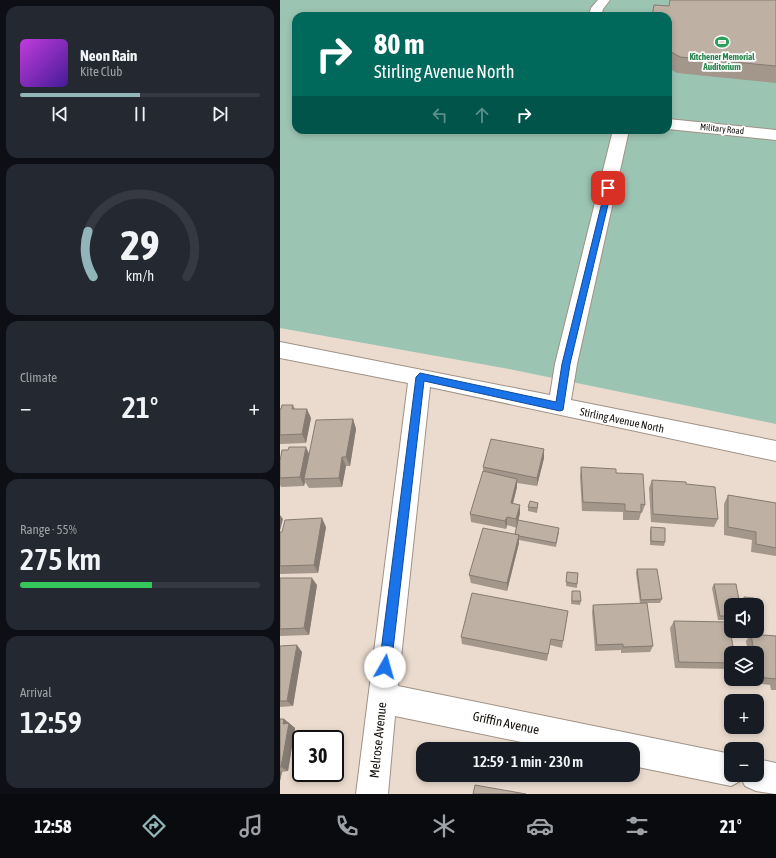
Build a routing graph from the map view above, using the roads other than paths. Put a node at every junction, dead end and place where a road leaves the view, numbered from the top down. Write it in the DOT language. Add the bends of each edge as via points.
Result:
graph roads {
  1 [pos="604,0"];
  2 [pos="596,12"];
  3 [pos="672,124"];
  4 [pos="620,134"];
  5 [pos="776,135"];
  6 [pos="280,350"];
  7 [pos="420,377"];
  8 [pos="560,407"];
  9 [pos="776,451"];
  10 [pos="382,698"];
  11 [pos="595,742"];
  12 [pos="640,751"];
  13 [pos="724,769"];
  14 [pos="764,777"];
  15 [pos="776,779"];
  16 [pos="372,794"];
  1 -- 2 [label="street"];
  3 -- 5 [label="street, Military Road"];
  4 -- 8 [label="street" via="566,364"];
  6 -- 7 [label="street, Stirling Avenue North"];
  7 -- 8 [label="street, Stirling Avenue North"];
  7 -- 10 [label="street, Melrose Avenue"];
  8 -- 9 [label="street, Stirling Avenue North"];
  10 -- 11 [label="street, Griffin Avenue"];
  10 -- 16 [label="street, Melrose Avenue"];
  12 -- 13 [label="street"];
  14 -- 15 [label="street"];
}
